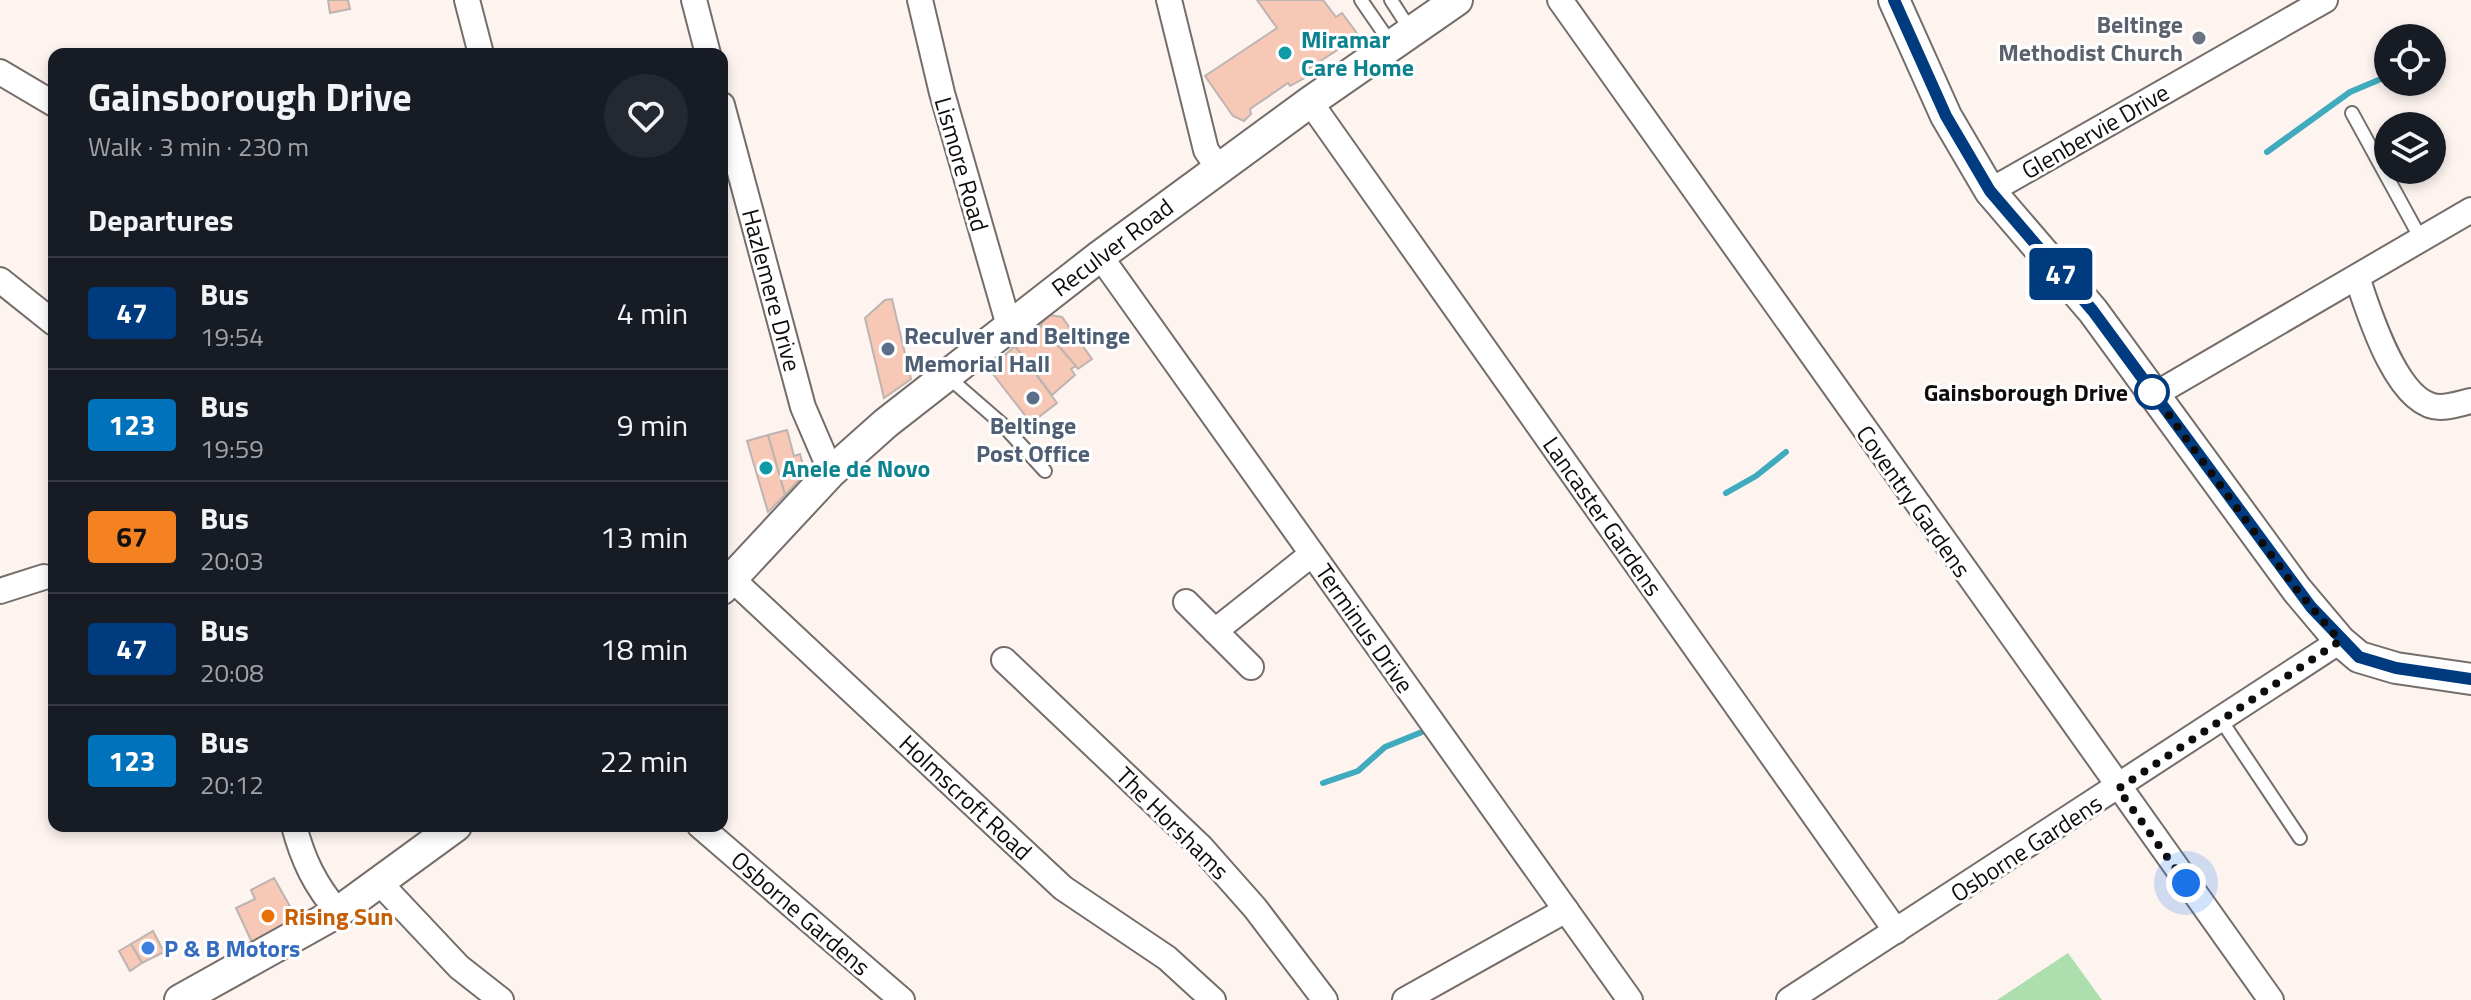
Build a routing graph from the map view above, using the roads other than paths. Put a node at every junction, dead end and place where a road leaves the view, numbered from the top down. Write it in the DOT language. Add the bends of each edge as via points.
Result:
graph roads {
  1 [pos="467,0"];
  2 [pos="694,0"];
  3 [pos="920,0"];
  4 [pos="1169,0"];
  5 [pos="1361,0"];
  6 [pos="1391,0"];
  7 [pos="1457,0"];
  8 [pos="1560,0"];
  9 [pos="1894,0"];
  10 [pos="2325,0"];
  11 [pos="1402,38"];
  12 [pos="479,48"];
  13 [pos="706,48"];
  14 [pos="0,72"];
  15 [pos="48,100"];
  16 [pos="1310,102"];
  17 [pos="2352,113"];
  18 [pos="728,127"];
  19 [pos="1218,168"];
  20 [pos="1990,191"];
  21 [pos="2471,210"];
  22 [pos="2421,239"];
  23 [pos="1100,256"];
  24 [pos="2357,277"];
  25 [pos="0,280"];
  26 [pos="48,318"];
  27 [pos="1009,326"];
  28 [pos="946,375"];
  29 [pos="2154,395"];
  30 [pos="2471,401"];
  31 [pos="1045,471"];
  32 [pos="831,472"];
  33 [pos="1312,554"];
  34 [pos="44,577"];
  35 [pos="728,583"];
  36 [pos="728,585"];
  37 [pos="0,591"];
  38 [pos="1186,602"];
  39 [pos="1215,631"];
  40 [pos="2340,641"];
  41 [pos="1004,660"];
  42 [pos="1251,667"];
  43 [pos="2471,679"];
  44 [pos="2221,720"];
  45 [pos="2118,789"];
  46 [pos="296,832"];
  47 [pos="447,832"];
  48 [pos="707,832"];
  49 [pos="2300,838"];
  50 [pos="378,881"];
  51 [pos="1566,910"];
  52 [pos="338,912"];
  53 [pos="1896,931"];
  54 [pos="196,996"];
  55 [pos="501,1000"];
  56 [pos="902,1000"];
  57 [pos="1213,1000"];
  58 [pos="1325,1000"];
  59 [pos="1405,1000"];
  60 [pos="1630,1000"];
  61 [pos="1789,1000"];
  62 [pos="2271,1000"];
  1 -- 12 [label="street"];
  2 -- 13 [label="street"];
  3 -- 27 [label="street, Lismore Road"];
  4 -- 19 [label="street" via="1206,150"];
  5 -- 11 [label="lane"];
  6 -- 11 [label="lane"];
  7 -- 11 [label="street, Reculver Road"];
  8 -- 45 [label="street, Coventry Gardens"];
  9 -- 20 [label="street" via="1946,116"];
  10 -- 20 [label="street, Glenbervie Drive"];
  11 -- 16 [label="street, Reculver Road"];
  14 -- 15 [label="street"];
  16 -- 19 [label="street, Reculver Road"];
  16 -- 53 [label="street, Lancaster Gardens"];
  17 -- 22 [label="lane"];
  18 -- 32 [label="street, Hazlemere Drive" via="803,407"];
  19 -- 23 [label="street, Reculver Road"];
  20 -- 29 [label="street" via="2093,311"];
  21 -- 22 [label="street"];
  22 -- 24 [label="street"];
  23 -- 27 [label="street, Reculver Road"];
  23 -- 33 [label="street, Terminus Drive"];
  24 -- 29 [label="street"];
  24 -- 30 [label="street" via="2375,329 2420,401 2439,407"];
  25 -- 26 [label="street"];
  27 -- 28 [label="street, Reculver Road"];
  28 -- 31 [label="lane"];
  28 -- 32 [label="street, Reculver Road"];
  29 -- 40 [label="street"];
  32 -- 35 [label="street, Reculver Road"];
  33 -- 39 [label="street"];
  33 -- 51 [label="street, Terminus Drive"];
  34 -- 37 [label="street"];
  36 -- 57 [label="street, Holmscroft Road" via="1063,888 1167,958"];
  38 -- 39 [label="street"];
  39 -- 42 [label="street"];
  40 -- 43 [label="street" via="2359,657 2396,668"];
  40 -- 44 [label="street, Osborne Gardens"];
  41 -- 58 [label="street, The Horshams" via="1201,847"];
  44 -- 45 [label="street, Osborne Gardens"];
  44 -- 49 [label="lane"];
  45 -- 53 [label="street, Osborne Gardens"];
  45 -- 62 [label="street, Coventry Gardens"];
  46 -- 52 [label="street" via="302,858"];
  47 -- 50 [label="street"];
  48 -- 56 [label="street, Osborne Gardens"];
  50 -- 52 [label="street"];
  50 -- 55 [label="street" via="459,967"];
  51 -- 59 [label="street"];
  51 -- 60 [label="street, Terminus Drive"];
  52 -- 54 [label="street"];
  53 -- 61 [label="street, Osborne Gardens"];
}
